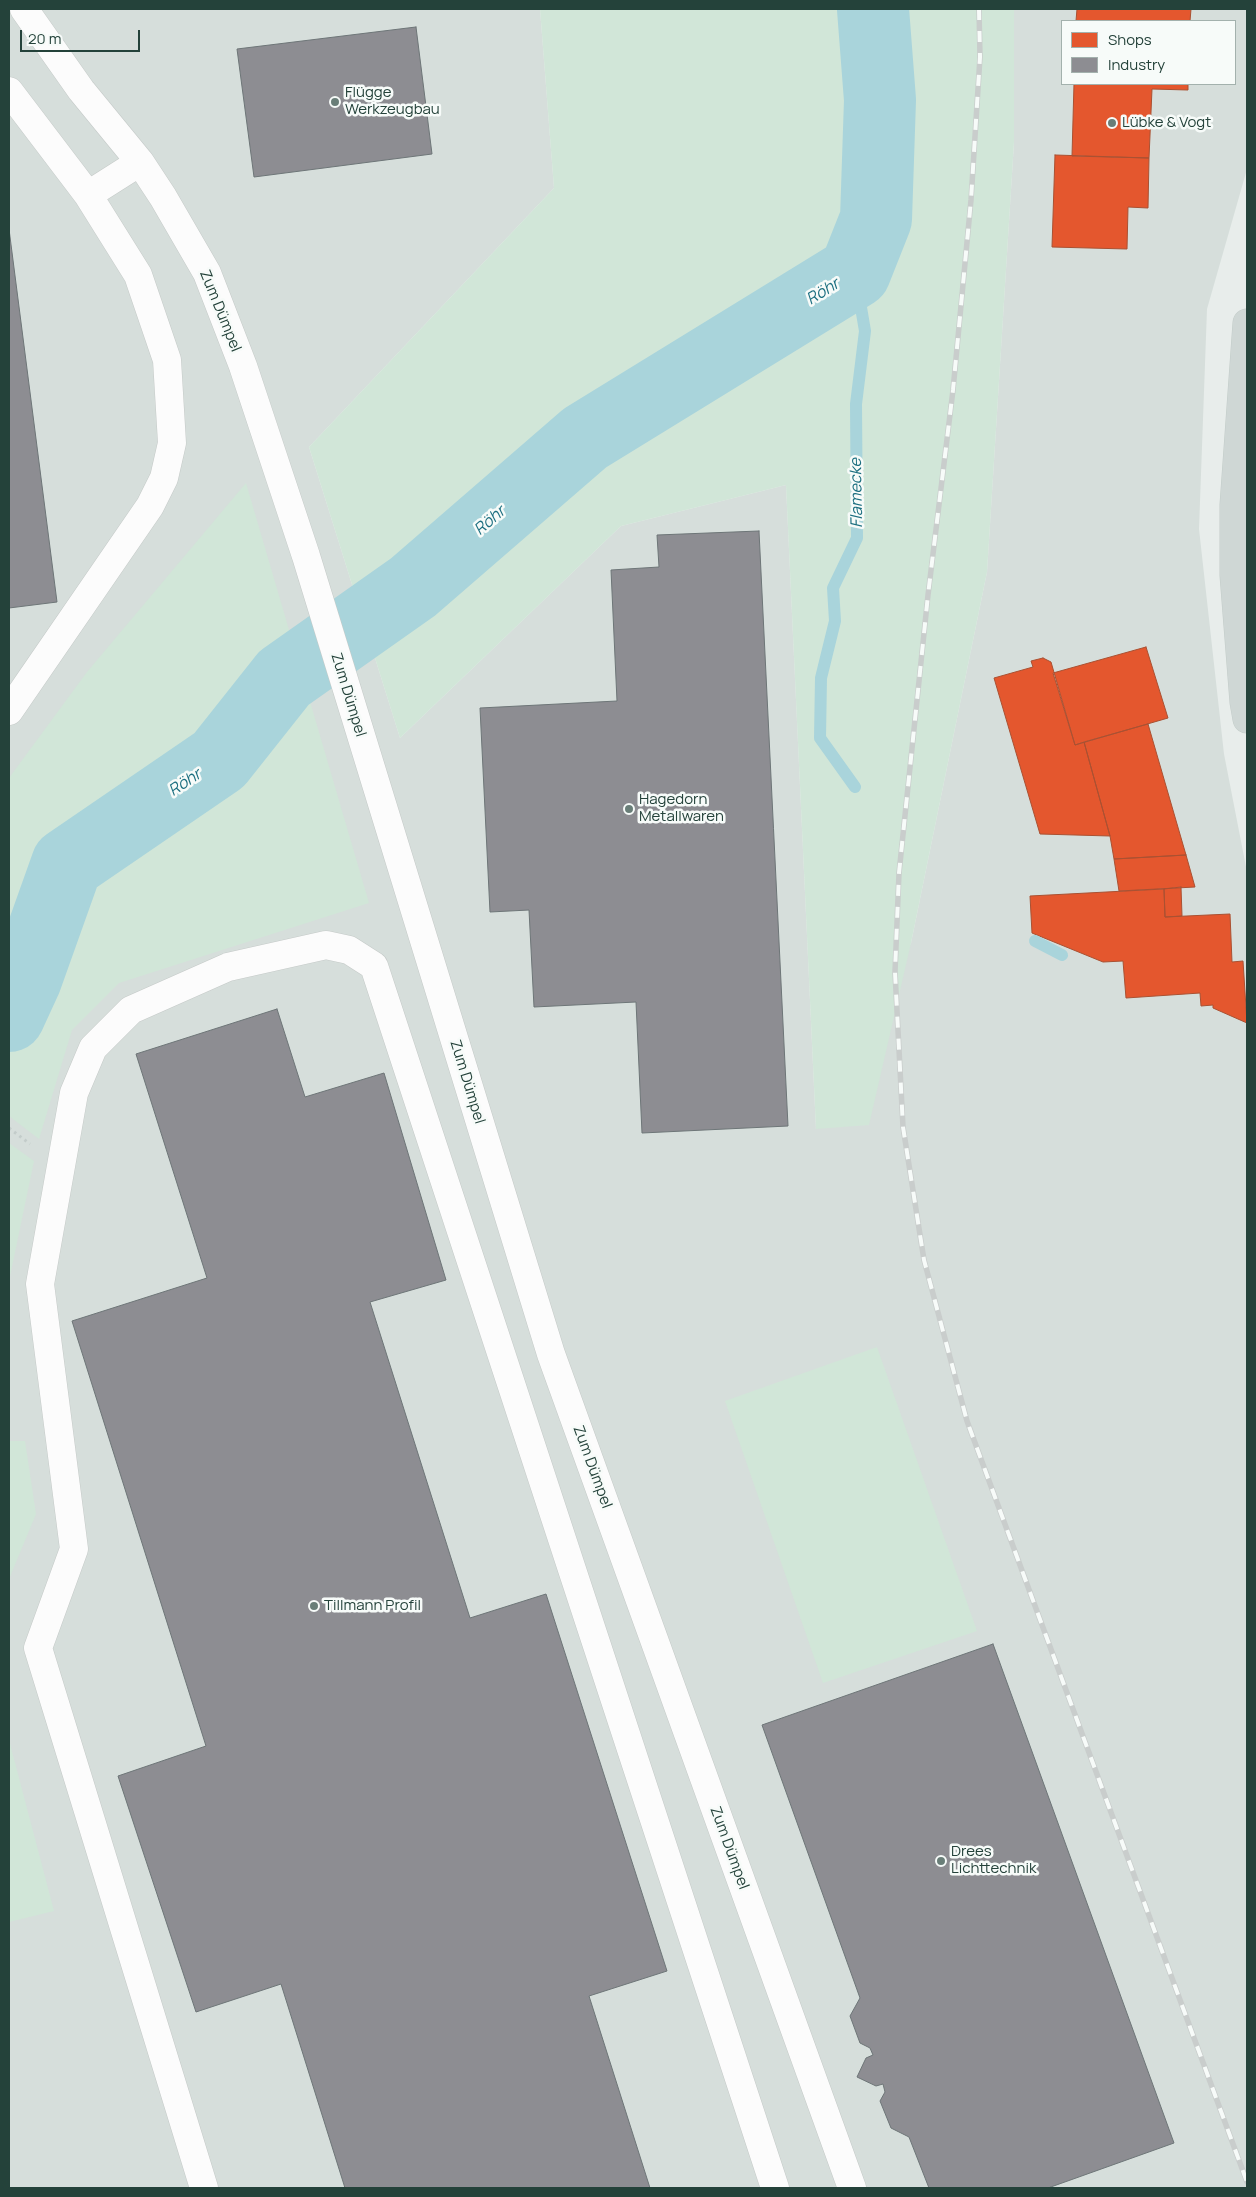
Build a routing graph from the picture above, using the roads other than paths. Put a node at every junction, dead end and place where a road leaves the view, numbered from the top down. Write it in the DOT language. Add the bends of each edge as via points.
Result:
graph roads {
  1 [pos="24,9"];
  2 [pos="9,91"];
  3 [pos="140,162"];
  4 [pos="88,195"];
  5 [pos="1247,323"];
  6 [pos="1241,504"];
  7 [pos="1241,574"];
  8 [pos="9,711"];
  9 [pos="1247,719"];
  10 [pos="204,2188"];
  11 [pos="775,2188"];
  12 [pos="852,2188"];
  1 -- 3 [label="street, Zum Dümpel" via="81,90"];
  2 -- 4 [label="street"];
  3 -- 4 [label="street"];
  3 -- 12 [label="street, Zum Dümpel" via="207,273 243,366 306,556 551,1354"];
  4 -- 8 [label="street" via="138,275 166,360 172,443 164,478 150,506"];
  5 -- 6 [label="main road"];
  6 -- 7 [label="main road"];
  7 -- 9 [label="main road"];
  10 -- 11 [label="street" via="38,1648 74,1549 40,1284 74,1093 93,1048 131,1010 228,967 326,945 349,950 374,966"];
}
